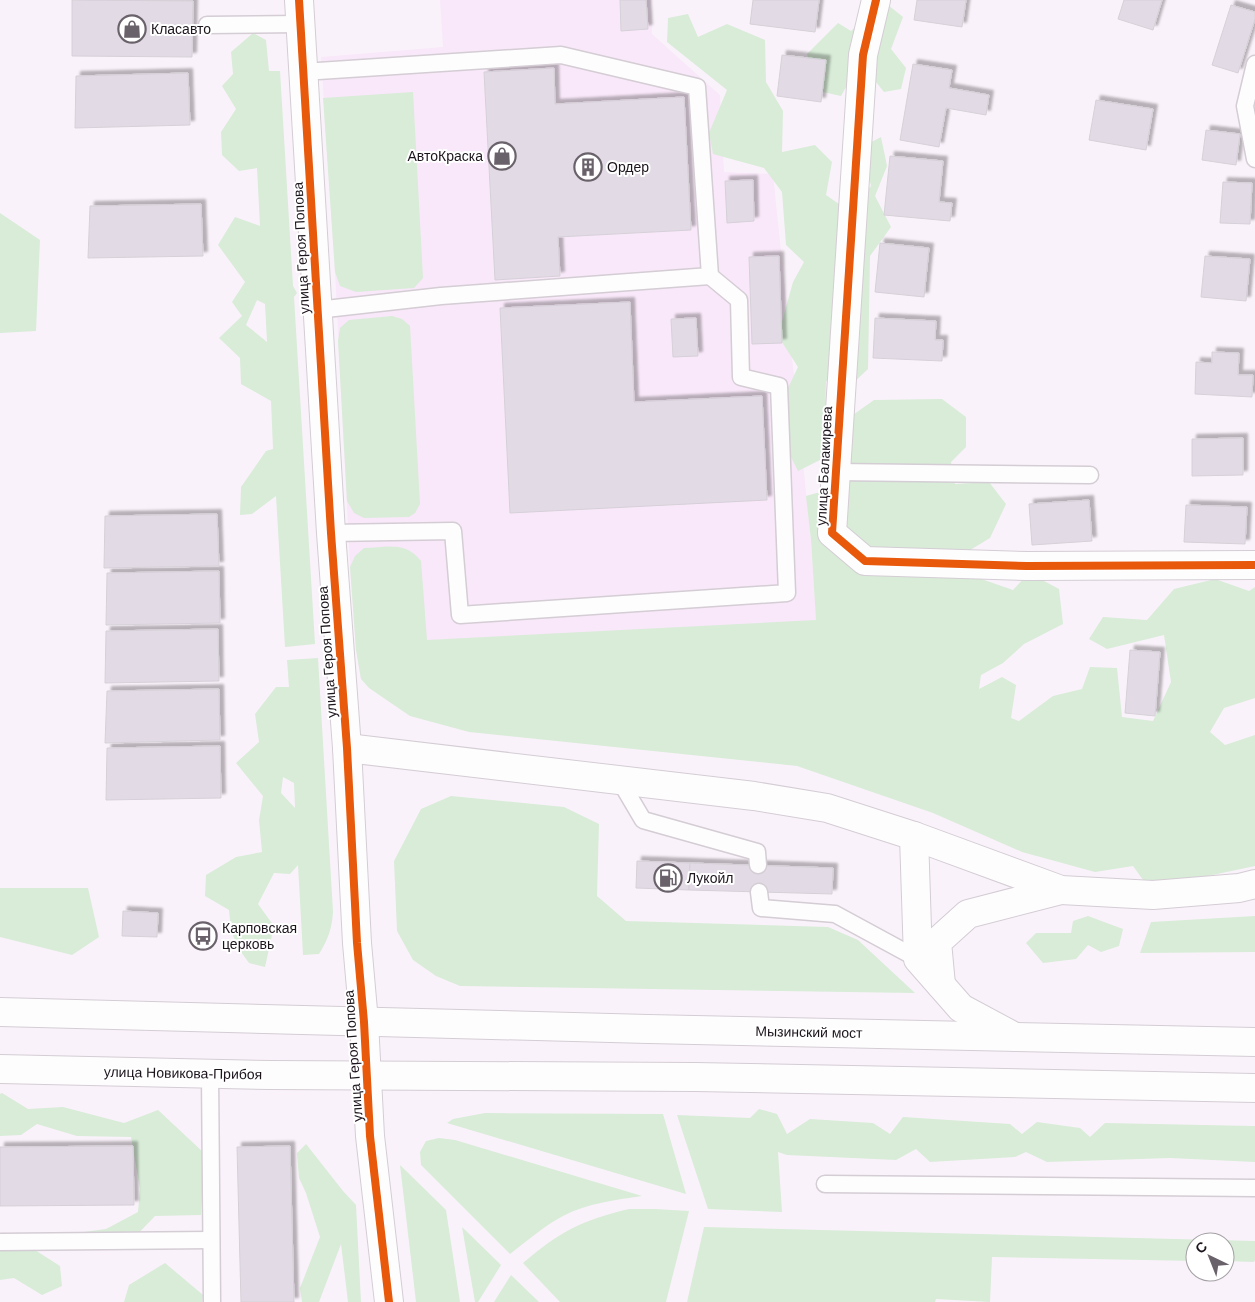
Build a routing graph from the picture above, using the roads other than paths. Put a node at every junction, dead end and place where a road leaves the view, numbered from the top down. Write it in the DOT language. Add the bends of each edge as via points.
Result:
graph roads {
  1 [pos="876,0"];
  2 [pos="300,12"];
  3 [pos="207,24"];
  4 [pos="1255,64"];
  5 [pos="303,72"];
  6 [pos="1255,159"];
  7 [pos="710,276"];
  8 [pos="317,310"];
  9 [pos="836,472"];
  10 [pos="1090,475"];
  11 [pos="331,533"];
  12 [pos="1255,565"];
  13 [pos="347,748"];
  14 [pos="620,781"];
  15 [pos="914,836"];
  16 [pos="758,865"];
  17 [pos="1255,884"];
  18 [pos="1061,890"];
  19 [pos="760,892"];
  20 [pos="918,959"];
  21 [pos="941,985"];
  22 [pos="0,1012"];
  23 [pos="364,1022"];
  24 [pos="1015,1037"];
  25 [pos="1255,1042"];
  26 [pos="0,1070"];
  27 [pos="210,1074"];
  28 [pos="366,1075"];
  29 [pos="1255,1088"];
  30 [pos="825,1184"];
  31 [pos="1255,1188"];
  32 [pos="211,1240"];
  33 [pos="0,1242"];
  34 [pos="212,1302"];
  35 [pos="388,1302"];
  1 -- 9 [label="street, улица Балакирева" via="863,55"];
  2 -- 3 [label="lane"];
  2 -- 5 [label="street, улица Героя Попова"];
  4 -- 6 [label="lane" via="1245,106"];
  5 -- 7 [label="lane" via="560,55 697,87"];
  5 -- 8 [label="street, улица Героя Попова"];
  7 -- 8 [label="lane" via="441,296"];
  7 -- 11 [label="lane" via="739,300 741,378 779,386 787,593 460,615 453,531"];
  8 -- 11 [label="street, улица Героя Попова"];
  9 -- 10 [label="lane"];
  9 -- 12 [label="street, улица Балакирева" via="832,534 865,562 1028,566"];
  11 -- 13 [label="street, улица Героя Попова"];
  13 -- 14 [label="street"];
  13 -- 23 [label="street, улица Героя Попова"];
  14 -- 15 [label="street" via="827,808"];
  14 -- 16 [label="lane" via="644,820 757,852"];
  15 -- 18 [label="street"];
  15 -- 20 [label="street"];
  17 -- 18 [label="street" via="1153,895"];
  18 -- 21 [label="street" via="968,914 937,942"];
  19 -- 20 [label="lane" via="761,908 836,914"];
  20 -- 21 [label="street"];
  21 -- 24 [label="street" via="961,1008"];
  22 -- 23 [label="street"];
  23 -- 24 [label="street, Мызинский мост"];
  23 -- 28 [label="street, улица Героя Попова"];
  24 -- 25 [label="street, Мызинский мост"];
  26 -- 27 [label="street, улица Новикова-Прибоя"];
  27 -- 28 [label="street, улица Новикова-Прибоя"];
  27 -- 32 [label="lane"];
  28 -- 29 [label="street" via="695,1077"];
  28 -- 35 [label="street, улица Героя Попова"];
  30 -- 31 [label="lane"];
  32 -- 33 [label="lane"];
  32 -- 34 [label="lane"];
}
